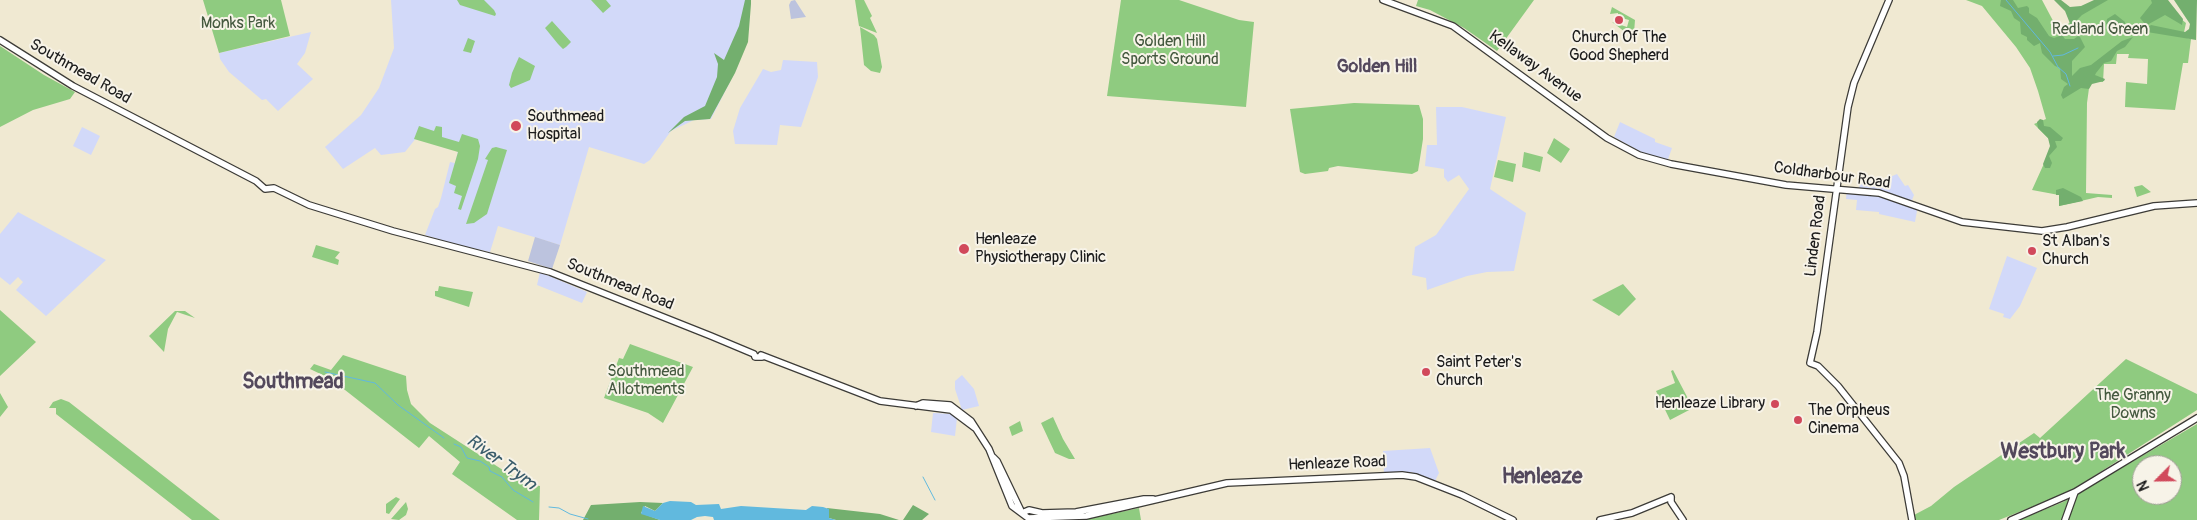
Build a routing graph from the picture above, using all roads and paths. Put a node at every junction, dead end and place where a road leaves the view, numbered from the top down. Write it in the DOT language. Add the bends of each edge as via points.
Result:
graph roads {
  1 [pos="1383,0"];
  2 [pos="1889,0"];
  3 [pos="0,40"];
  4 [pos="1666,163"];
  5 [pos="1836,190"];
  6 [pos="2197,204"];
  7 [pos="2197,418"];
  8 [pos="2072,494"];
  9 [pos="1022,512"];
  10 [pos="1513,520"];
  11 [pos="1600,520"];
  12 [pos="1683,520"];
  13 [pos="1912,520"];
  14 [pos="2011,520"];
  15 [pos="2065,520"];
  1 -- 4 [label="main road, Kellaway Avenue" via="1453,26 1607,138 1639,155"];
  2 -- 5 [label="main road, Linden Road" via="1854,83"];
  3 -- 9 [label="main road, Southmead Road" via="73,86 149,127 260,185 274,188 309,205 550,272 880,401 949,408 975,428 997,461"];
  4 -- 5 [label="main road, Coldharbour Road" via="1786,185"];
  5 -- 6 [label="main road, Coldharbour Road" via="1879,193 1962,222 2042,231 2154,206"];
  5 -- 13 [label="main road, Linden Road" via="1810,363 1818,366 1838,386 1899,463"];
  7 -- 8 [label="main road"];
  8 -- 14 [label="main road"];
  8 -- 15 [label="main road" via="2073,502"];
  9 -- 10 [label="main road, Henleaze Road" via="1076,512 1144,499 1155,500 1238,482 1402,475 1462,495"];
  11 -- 12 [label="main road" via="1632,513 1666,497 1672,497"];
}
